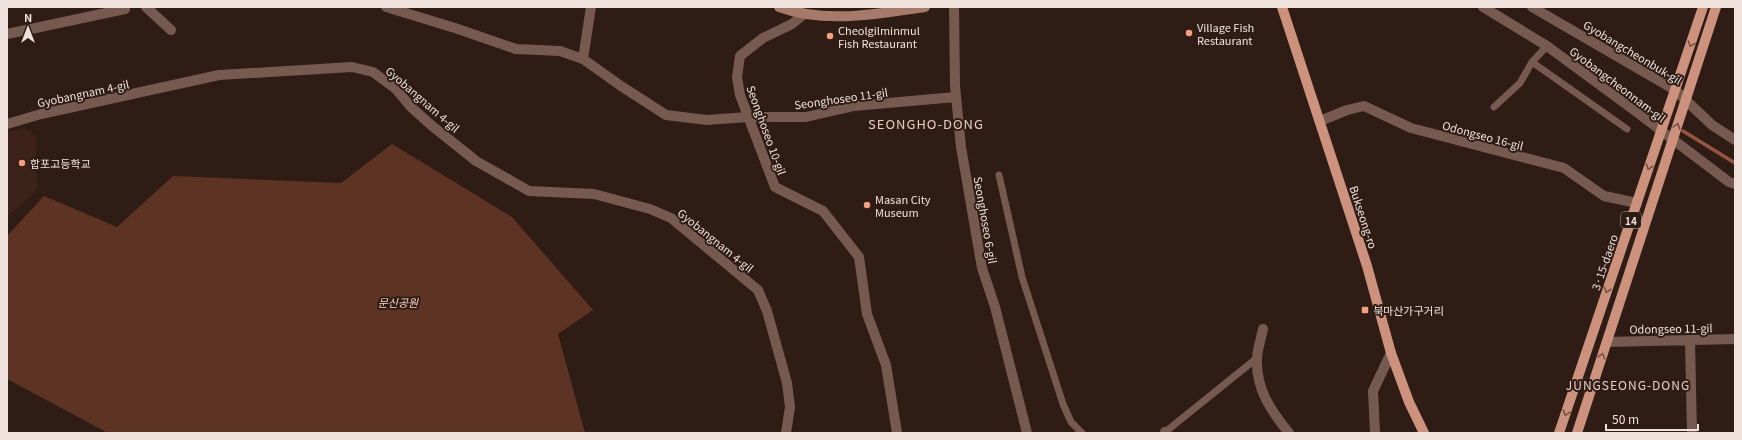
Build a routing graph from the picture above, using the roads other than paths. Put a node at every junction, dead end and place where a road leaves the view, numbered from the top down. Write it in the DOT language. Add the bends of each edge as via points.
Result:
graph roads {
  1 [pos="125,7"];
  2 [pos="146,7"];
  3 [pos="386,7"];
  4 [pos="591,7"];
  5 [pos="779,7"];
  6 [pos="925,7"];
  7 [pos="954,7"];
  8 [pos="1282,7"];
  9 [pos="1483,7"];
  10 [pos="1532,7"];
  11 [pos="1703,7"];
  12 [pos="1716,7"];
  13 [pos="804,14"];
  14 [pos="171,30"];
  15 [pos="7,34"];
  16 [pos="1547,46"];
  17 [pos="583,59"];
  18 [pos="1532,62"];
  19 [pos="1675,90"];
  20 [pos="956,97"];
  21 [pos="1686,101"];
  22 [pos="1494,107"];
  23 [pos="748,117"];
  24 [pos="1320,121"];
  25 [pos="7,124"];
  26 [pos="1627,129"];
  27 [pos="1661,132"];
  28 [pos="1735,140"];
  29 [pos="1673,141"];
  30 [pos="999,175"];
  31 [pos="1735,184"];
  32 [pos="1637,203"];
  33 [pos="1263,329"];
  34 [pos="1735,339"];
  35 [pos="1690,341"];
  36 [pos="1607,342"];
  37 [pos="1391,353"];
  38 [pos="1257,358"];
  39 [pos="786,433"];
  40 [pos="897,433"];
  41 [pos="1027,433"];
  42 [pos="1082,433"];
  43 [pos="1165,433"];
  44 [pos="1289,433"];
  45 [pos="1375,433"];
  46 [pos="1424,433"];
  47 [pos="1559,433"];
  48 [pos="1577,433"];
  49 [pos="1692,433"];
  1 -- 15 [label="street"];
  2 -- 14 [label="street"];
  3 -- 17 [label="street, Seonghoseo 11-gil" via="516,49 560,51"];
  4 -- 17 [label="street"];
  5 -- 13 [label="main road"];
  6 -- 13 [label="main road" via="854,17"];
  7 -- 20 [label="street, Seonghoseo 6-gil"];
  8 -- 24 [label="main road, Bukseong-ro"];
  9 -- 16 [label="street, Gyobangcheonnam-gil"];
  10 -- 19 [label="street, Gyobangcheonbuk-gil"];
  11 -- 19 [label="main road, 3·15-daero / 14, one-way"];
  12 -- 21 [label="main road, 14"];
  13 -- 23 [label="street, Seonghoseo 10-gil" via="792,24 763,38 740,56 737,77"];
  16 -- 18 [label="lane"];
  16 -- 27 [label="street, Gyobangcheonnam-gil"];
  17 -- 23 [label="street, Seonghoseo 11-gil" via="666,114 707,120"];
  18 -- 22 [label="lane" via="1520,83"];
  18 -- 26 [label="lane"];
  19 -- 21 [label="street, Gyobangcheonbuk-gil"];
  19 -- 27 [label="main road, 3·15-daero / 14"];
  20 -- 23 [label="street, Seonghoseo 11-gil" via="854,106 806,117"];
  20 -- 41 [label="street, Seonghoseo 6-gil" via="961,147 982,268"];
  21 -- 28 [label="street, Gyobangcheonbuk-gil" via="1712,125"];
  29 -- 21 [label="main road, 14, one-way"];
  23 -- 40 [label="street, Seonghoseo 10-gil" via="775,187 823,211 859,257 867,314 886,365"];
  24 -- 32 [label="street, Odongseo 16-gil" via="1364,106 1411,128 1564,168 1604,196"];
  24 -- 37 [label="main road, Bukseong-ro" via="1367,266"];
  25 -- 39 [label="street, Gyobangnam 4-gil" via="41,114 219,75 352,67 374,72 396,89 431,125 476,161 523,188 529,191 594,194 650,208 671,218 758,290 768,311 787,383 790,407"];
  27 -- 29 [label="street, Gyobangcheonnam-gil"];
  27 -- 32 [label="main road, 3·15-daero / 14, one-way"];
  29 -- 31 [label="street, Gyobangcheonnam-gil" via="1728,182"];
  29 -- 36 [label="main road, 14"];
  30 -- 42 [label="lane" via="1022,277 1060,396 1071,422"];
  32 -- 47 [label="main road, 3·15-daero / 14, one-way"];
  33 -- 38 [label="street"];
  34 -- 35 [label="street, Odongseo 11-gil"];
  35 -- 36 [label="street, Odongseo 11-gil"];
  35 -- 49 [label="street"];
  48 -- 36 [label="main road, 14, one-way"];
  37 -- 45 [label="street" via="1373,391"];
  37 -- 46 [label="main road, Bukseong-ro" via="1409,402"];
  38 -- 43 [label="lane"];
  38 -- 44 [label="street" via="1257,375 1263,397"];
}
